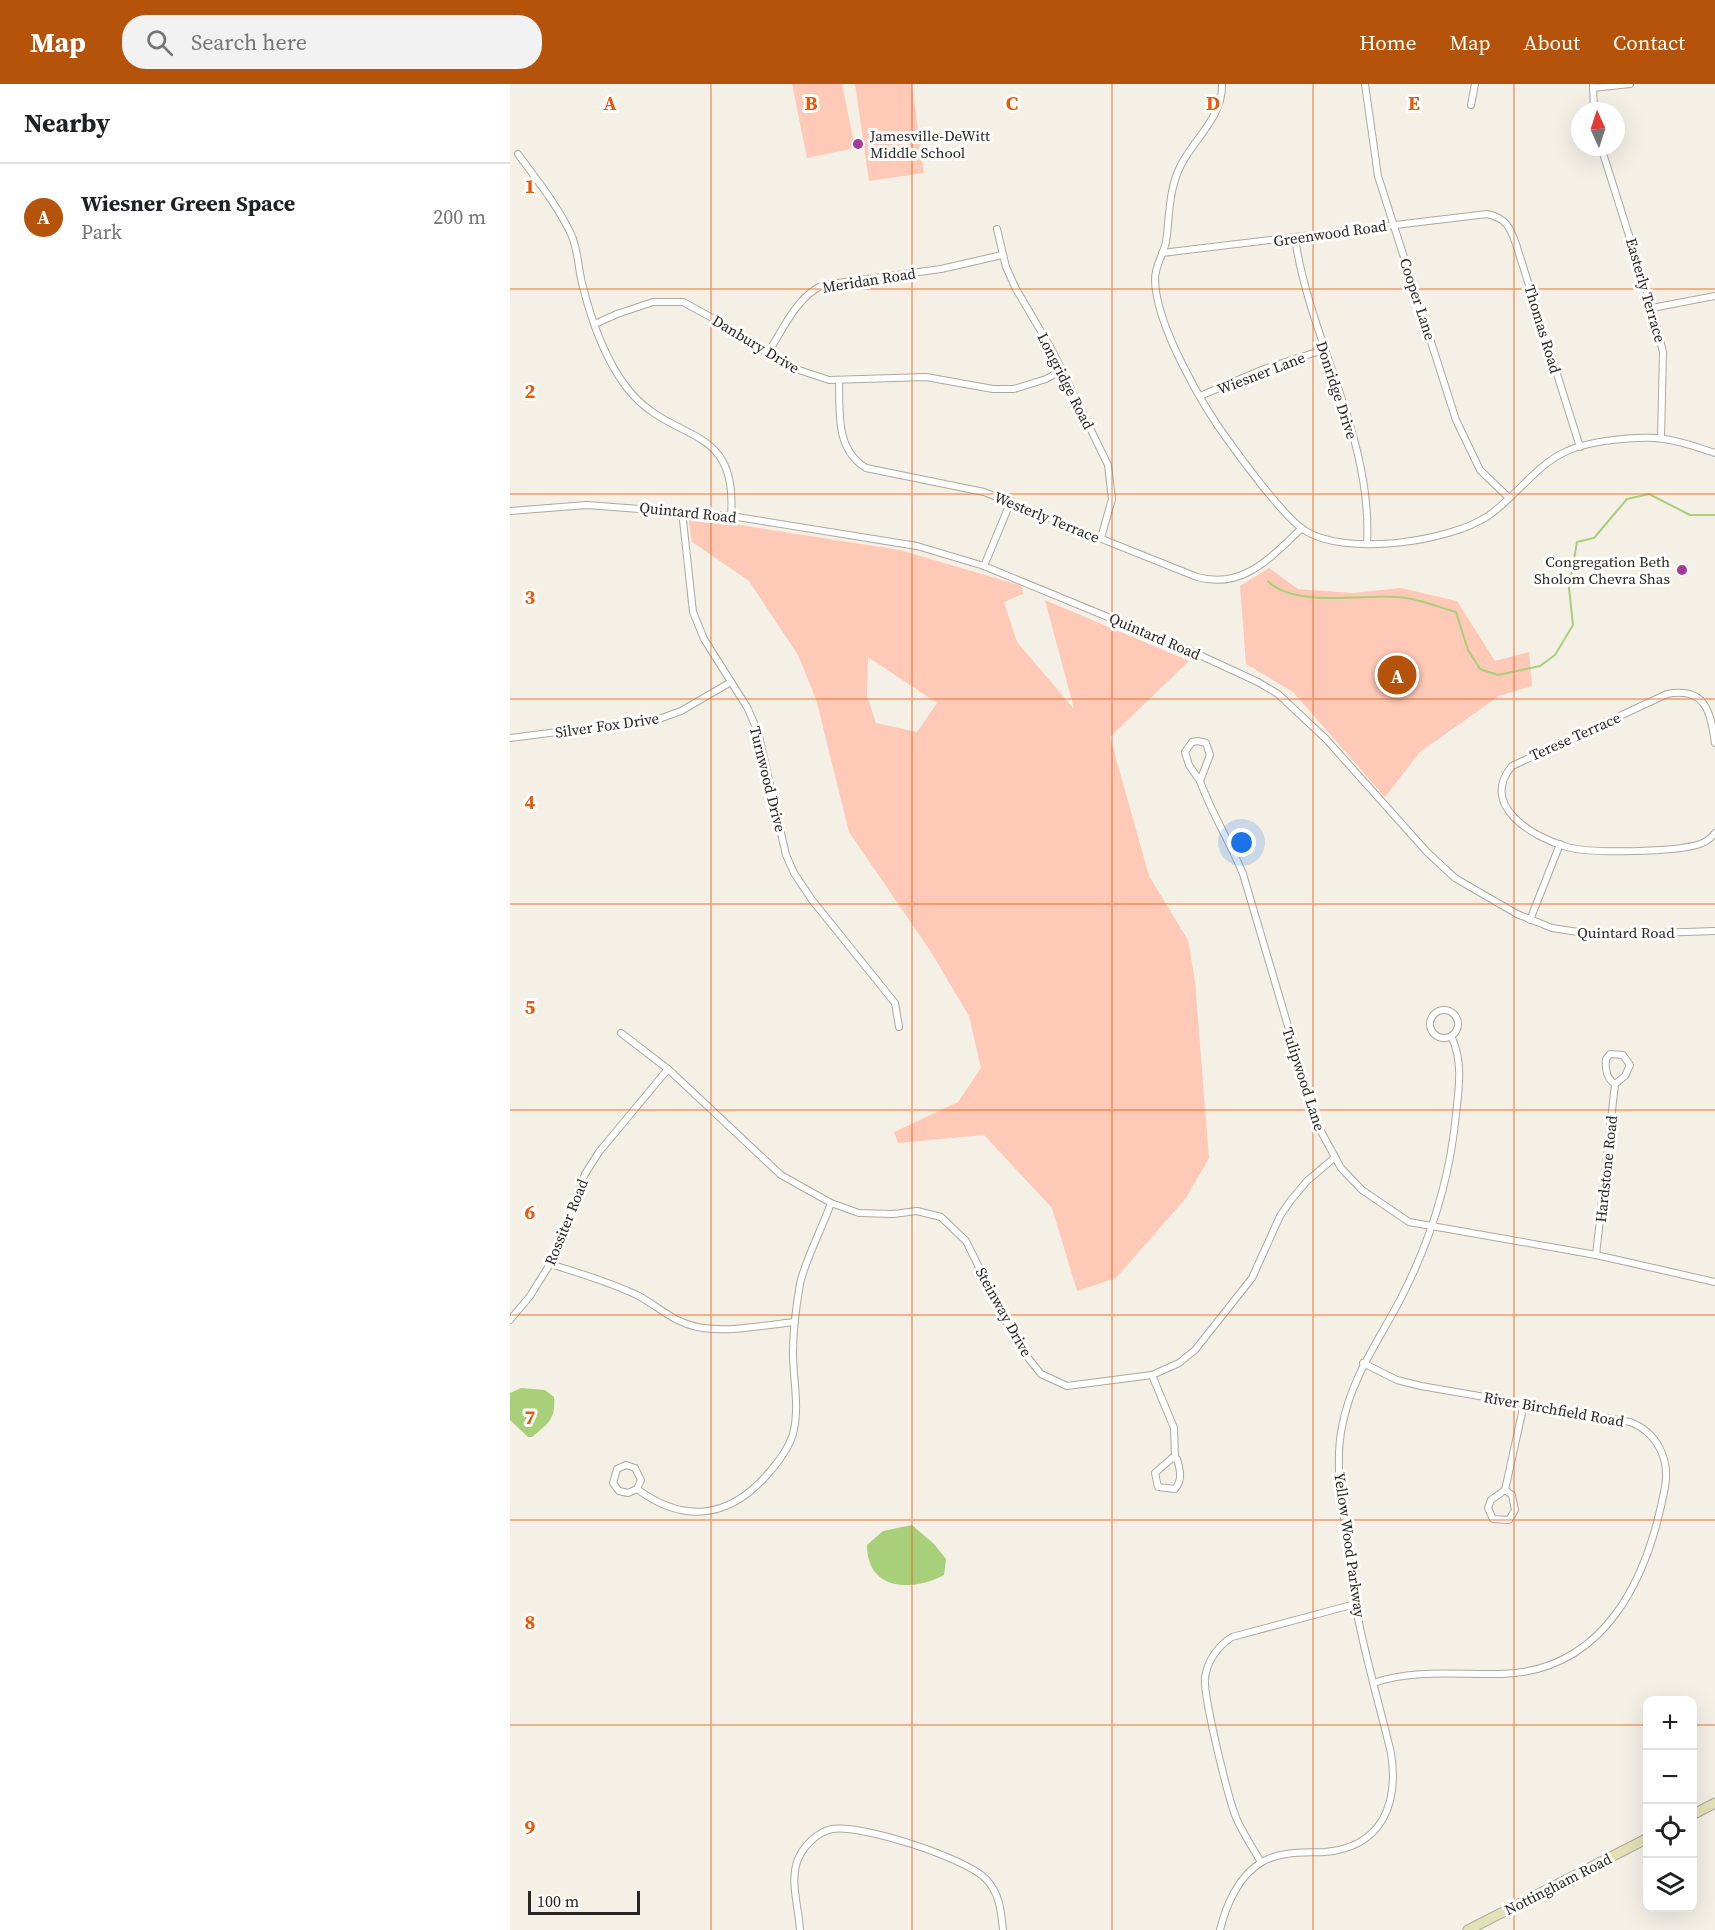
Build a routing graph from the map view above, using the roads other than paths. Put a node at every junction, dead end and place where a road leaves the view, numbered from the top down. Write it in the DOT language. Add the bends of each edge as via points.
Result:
graph roads {
  1 [pos="1222,84"];
  2 [pos="1365,84"];
  3 [pos="1475,84"];
  4 [pos="1630,84"];
  5 [pos="1593,86"];
  6 [pos="1594,102"];
  7 [pos="1472,105"];
  8 [pos="518,154"];
  9 [pos="1604,156"];
  10 [pos="1498,216"];
  11 [pos="1394,225"];
  12 [pos="997,229"];
  13 [pos="1295,238"];
  14 [pos="1162,253"];
  15 [pos="1002,255"];
  16 [pos="1715,296"];
  17 [pos="1652,308"];
  18 [pos="596,324"];
  19 [pos="1323,350"];
  20 [pos="767,354"];
  21 [pos="1062,370"];
  22 [pos="839,381"];
  23 [pos="1200,396"];
  24 [pos="1661,438"];
  25 [pos="1580,447"];
  26 [pos="1715,453"];
  27 [pos="1509,498"];
  28 [pos="1011,501"];
  29 [pos="510,511"];
  30 [pos="682,511"];
  31 [pos="731,516"];
  32 [pos="1302,528"];
  33 [pos="1101,538"];
  34 [pos="1367,544"];
  35 [pos="984,566"];
  36 [pos="731,682"];
  37 [pos="510,738"];
  38 [pos="1715,743"];
  39 [pos="1200,781"];
  40 [pos="1715,834"];
  41 [pos="1560,844"];
  42 [pos="1530,920"];
  43 [pos="1715,931"];
  44 [pos="899,1027"];
  45 [pos="621,1034"];
  46 [pos="1452,1038"];
  47 [pos="668,1069"];
  48 [pos="1616,1084"];
  49 [pos="1334,1158"];
  50 [pos="831,1203"];
  51 [pos="1431,1227"];
  52 [pos="1596,1255"];
  53 [pos="550,1264"];
  54 [pos="1715,1282"];
  55 [pos="510,1320"];
  56 [pos="795,1322"];
  57 [pos="1363,1363"];
  58 [pos="1152,1375"];
  59 [pos="1524,1404"];
  60 [pos="1175,1458"];
  61 [pos="637,1489"];
  62 [pos="1505,1490"];
  63 [pos="1355,1604"];
  64 [pos="1374,1683"];
  65 [pos="1715,1803"];
  66 [pos="1697,1812"];
  67 [pos="1643,1840"];
  68 [pos="1261,1862"];
  69 [pos="800,1930"];
  70 [pos="1003,1930"];
  71 [pos="1220,1930"];
  72 [pos="1468,1930"];
  1 -- 14 [label="street" via="1217,111 1175,178"];
  2 -- 11 [label="street, Cooper Lane" via="1378,176"];
  3 -- 7 [label="street"];
  4 -- 5 [label="street"];
  5 -- 6 [label="street"];
  8 -- 18 [label="street" via="572,235 582,284"];
  9 -- 17 [label="street, Easterly Terrace"];
  10 -- 11 [label="street, Greenwood Road"];
  10 -- 25 [label="street, Thomas Road" via="1507,223 1516,244"];
  11 -- 13 [label="street, Greenwood Road"];
  11 -- 27 [label="street, Cooper Lane" via="1456,420 1480,470"];
  12 -- 15 [label="street, Longridge Road"];
  13 -- 14 [label="street, Greenwood Road"];
  13 -- 19 [label="street, Donridge Drive"];
  14 -- 23 [label="street" via="1156,267 1156,294 1170,336"];
  15 -- 20 [label="street, Meridan Road" via="823,285 800,302"];
  15 -- 21 [label="street, Longridge Road" via="1016,289"];
  16 -- 17 [label="street"];
  17 -- 24 [label="street, Easterly Terrace" via="1664,362"];
  18 -- 20 [label="street, Danbury Drive" via="653,302 683,302"];
  18 -- 31 [label="street" via="605,352 630,391 652,411 718,452 731,478"];
  19 -- 23 [label="street, Wiesner Lane"];
  19 -- 34 [label="street, Donridge Drive" via="1362,467 1367,496"];
  20 -- 22 [label="street, Danbury Drive" via="816,377"];
  21 -- 22 [label="street, Danbury Drive" via="1014,389 926,377"];
  21 -- 33 [label="street, Longridge Road" via="1110,474 1112,499"];
  22 -- 28 [label="street, Westerly Terrace" via="840,428 844,443 859,464"];
  23 -- 32 [label="street" via="1247,466"];
  24 -- 25 [label="street"];
  24 -- 26 [label="street"];
  25 -- 27 [label="street" via="1546,464"];
  27 -- 34 [label="street" via="1484,518 1457,532 1413,542"];
  28 -- 33 [label="street, Westerly Terrace"];
  28 -- 35 [label="street"];
  29 -- 30 [label="street, Quintard Road" via="587,505"];
  30 -- 31 [label="street, Quintard Road"];
  30 -- 36 [label="street, Turnwood Drive" via="693,612 704,639"];
  31 -- 35 [label="street, Quintard Road" via="917,546"];
  32 -- 33 [label="street, Westerly Terrace" via="1254,570 1226,581 1197,577"];
  32 -- 34 [label="street" via="1338,540"];
  35 -- 42 [label="street, Quintard Road" via="1193,652 1278,694 1326,739 1426,852 1455,878"];
  36 -- 37 [label="street, Silver Fox Drive" via="659,719"];
  36 -- 44 [label="street, Turnwood Drive" via="758,732 786,855 794,873 895,1003"];
  38 -- 41 [label="street, Terese Terrace" via="1706,705 1697,697 1678,692 1512,766 1501,783 1504,809 1530,829"];
  39 -- 39 [label="street, Tulipwood Lane" via="1210,749 1206,743 1192,742 1185,752 1186,759"];
  39 -- 49 [label="street, Tulipwood Lane" via="1243,874 1306,1092"];
  40 -- 41 [label="street, Terese Terrace" via="1705,842 1685,847 1587,850"];
  41 -- 42 [label="street"];
  42 -- 43 [label="street, Quintard Road" via="1552,928 1598,935"];
  45 -- 47 [label="street, Steinway Drive"];
  46 -- 46 [label="street, Yellow Wood Parkway" via="1437,1035 1432,1029 1432,1015 1447,1010 1457,1020 1457,1032"];
  46 -- 51 [label="street, Yellow Wood Parkway" via="1459,1062 1454,1140"];
  47 -- 50 [label="street, Steinway Drive" via="781,1175"];
  47 -- 53 [label="street, Rossiter Road" via="585,1174"];
  48 -- 48 [label="street, Hardstone Road" via="1630,1065 1627,1058 1610,1054 1606,1059 1607,1076"];
  48 -- 52 [label="street, Hardstone Road"];
  49 -- 51 [label="street, Tulipwood Lane" via="1383,1207 1409,1222"];
  49 -- 58 [label="street, Steinway Drive" via="1291,1200 1252,1278 1202,1343 1179,1363"];
  50 -- 56 [label="street" via="801,1281"];
  50 -- 58 [label="street, Steinway Drive" via="859,1213 917,1211 941,1216 966,1241 1029,1359 1041,1374 1055,1382 1079,1386"];
  51 -- 52 [label="street, Tulipwood Lane"];
  51 -- 57 [label="street, Yellow Wood Parkway" via="1400,1300"];
  52 -- 54 [label="street, Tulipwood Lane"];
  53 -- 55 [label="street, Rossiter Road"];
  53 -- 56 [label="street" via="613,1284 661,1312 701,1328"];
  56 -- 61 [label="street" via="792,1354 797,1398 792,1435 777,1464 756,1488 730,1506 703,1512 664,1507"];
  57 -- 59 [label="street, River Birchfield Road" via="1397,1380"];
  57 -- 63 [label="street, Yellow Wood Parkway" via="1349,1398 1338,1457"];
  58 -- 60 [label="street" via="1174,1428"];
  59 -- 62 [label="street"];
  59 -- 64 [label="street, River Birchfield Road" via="1630,1422 1652,1436 1659,1446 1665,1457 1665,1485 1646,1556 1630,1590 1593,1641 1548,1667 1504,1674 1397,1677"];
  60 -- 60 [label="street" via="1180,1468 1178,1486 1172,1490 1158,1487 1157,1470"];
  61 -- 61 [label="street" via="619,1491 613,1478 617,1469 626,1465 635,1468 641,1480"];
  62 -- 62 [label="street" via="1491,1500 1488,1508 1493,1519 1501,1522 1509,1520 1515,1510 1512,1495"];
  63 -- 64 [label="street, Yellow Wood Parkway"];
  63 -- 68 [label="street" via="1232,1636 1217,1649 1208,1666 1206,1690 1230,1799 1237,1821"];
  64 -- 68 [label="street, Yellow Wood Parkway" via="1395,1775 1393,1797 1380,1823 1354,1844"];
  65 -- 66 [label="street"];
  67 -- 72 [label="street, Nottingham Road"];
  68 -- 71 [label="street, Yellow Wood Parkway" via="1241,1881"];
  69 -- 70 [label="street" via="794,1875 797,1861 817,1836 836,1829 900,1842 975,1869 998,1897"];
}
